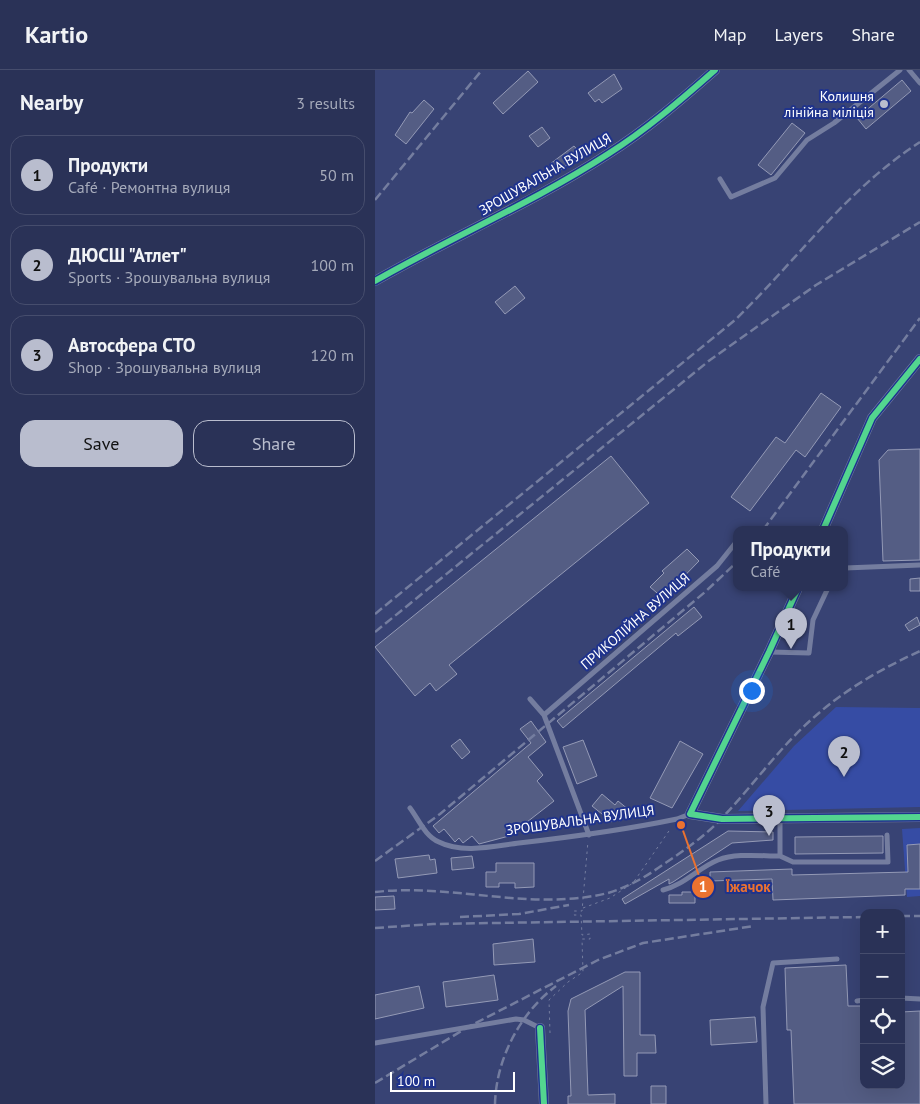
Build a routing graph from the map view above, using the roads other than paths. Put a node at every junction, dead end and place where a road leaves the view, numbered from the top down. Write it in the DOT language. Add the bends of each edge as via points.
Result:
graph roads {
  1 [pos="715,70"];
  2 [pos="900,70"];
  3 [pos="909,70"];
  4 [pos="920,83"];
  5 [pos="720,180"];
  6 [pos="375,281"];
  7 [pos="920,359"];
  8 [pos="825,526"];
  9 [pos="733,546"];
  10 [pos="920,565"];
  11 [pos="848,568"];
  12 [pos="797,591"];
  13 [pos="827,591"];
  14 [pos="769,652"];
  15 [pos="530,699"];
  16 [pos="544,715"];
  17 [pos="410,808"];
  18 [pos="690,814"];
  19 [pos="920,817"];
  20 [pos="781,818"];
  21 [pos="887,834"];
  22 [pos="589,835"];
  23 [pos="780,856"];
  24 [pos="663,890"];
  25 [pos="837,959"];
  26 [pos="905,998"];
  27 [pos="920,998"];
  28 [pos="857,1001"];
  29 [pos="860,1001"];
  30 [pos="540,1028"];
  31 [pos="375,1043"];
  32 [pos="543,1104"];
  33 [pos="766,1104"];
  1 -- 6 [label="street, ЗРОШУВАЛЬНА ВУЛИЦЯ" via="609,154"];
  2 -- 5 [label="lane" via="834,123 802,144 775,178 731,197"];
  3 -- 4 [label="lane"];
  7 -- 8 [label="street" via="872,418"];
  9 -- 16 [label="lane, ПРИКОЛІЙНА ВУЛИЦЯ" via="717,566"];
  10 -- 11 [label="lane"];
  12 -- 14 [label="street"];
  13 -- 14 [label="lane" via="813,620 809,653"];
  14 -- 18 [label="street"];
  15 -- 16 [label="lane"];
  16 -- 22 [label="lane"];
  17 -- 22 [label="lane, ЗРОШУВАЛЬНА ВУЛИЦЯ" via="433,838 440,843 462,847"];
  18 -- 20 [label="street, ЗРОШУВАЛЬНА ВУЛИЦЯ" via="722,818"];
  18 -- 22 [label="lane, ЗРОШУВАЛЬНА ВУЛИЦЯ"];
  19 -- 20 [label="street, ЗРОШУВАЛЬНА ВУЛИЦЯ"];
  20 -- 23 [label="lane"];
  21 -- 23 [label="lane" via="888,862 793,862"];
  23 -- 24 [label="lane" via="739,856 718,860 674,887"];
  25 -- 33 [label="lane" via="773,963 763,1007"];
  26 -- 27 [label="lane"];
  28 -- 29 [label="lane"];
  30 -- 31 [label="lane" via="517,1019"];
  30 -- 32 [label="street"];
}
